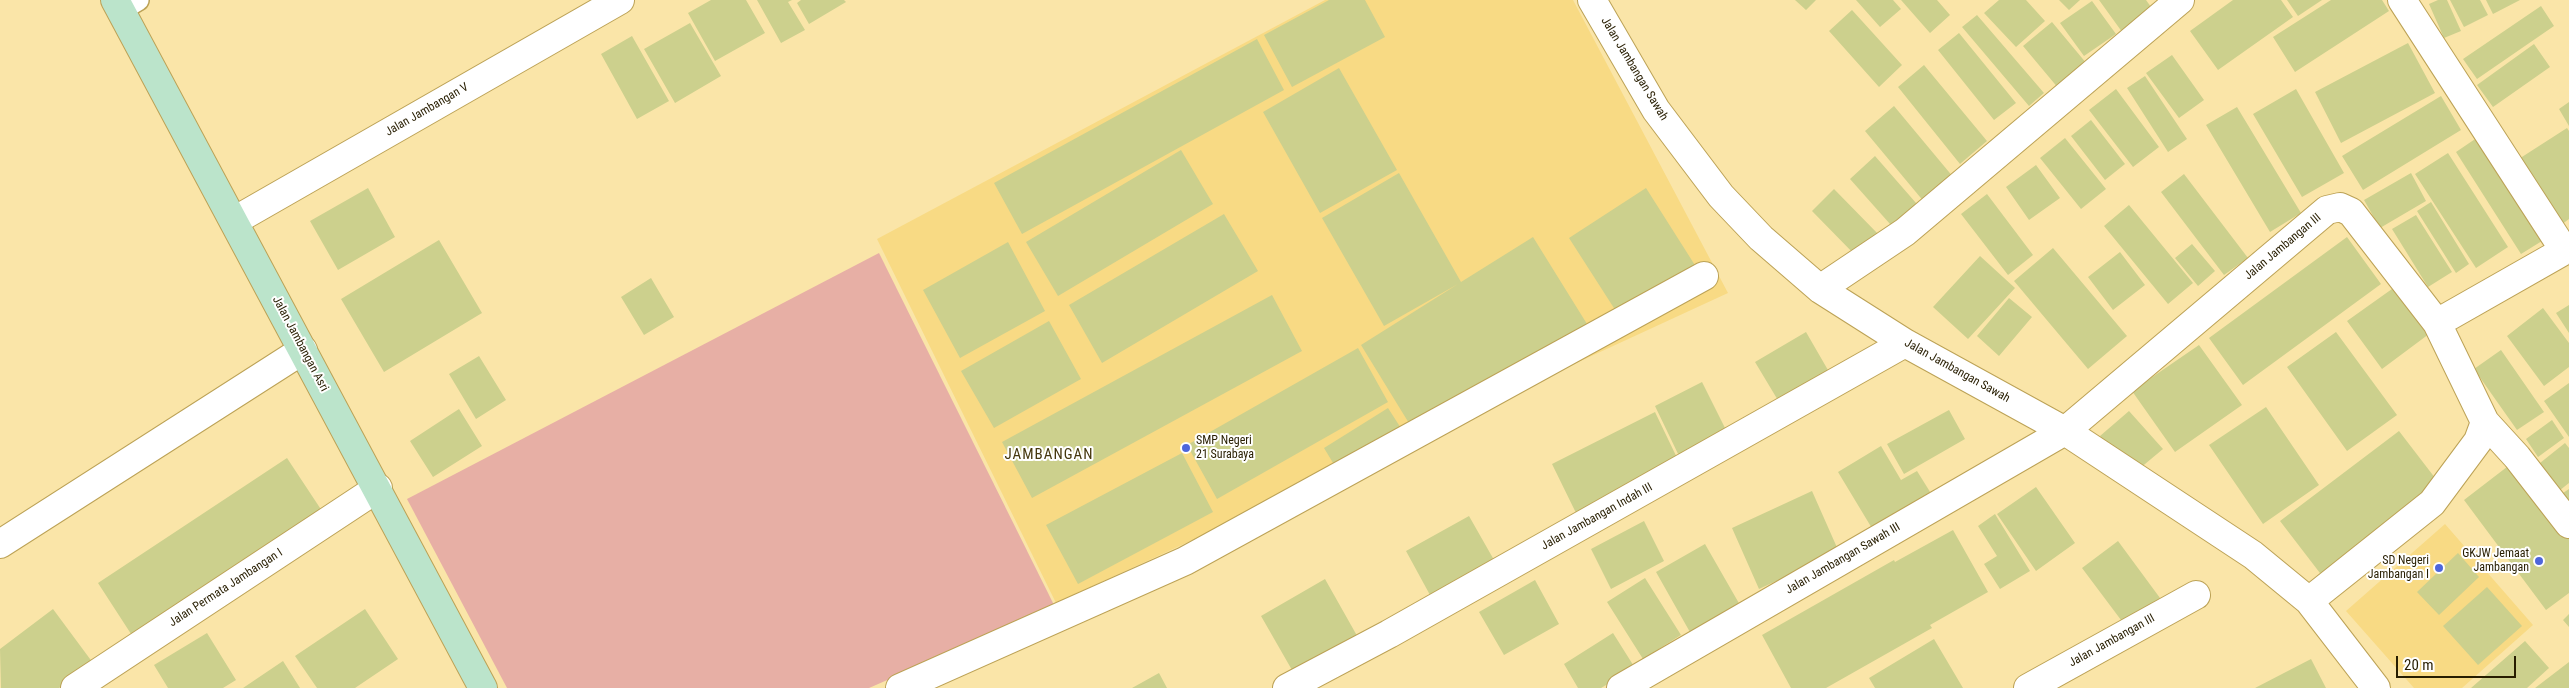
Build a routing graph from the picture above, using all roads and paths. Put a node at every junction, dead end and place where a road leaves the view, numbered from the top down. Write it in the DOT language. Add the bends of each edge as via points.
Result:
graph roads {
  1 [pos="620,0"];
  2 [pos="1592,0"];
  3 [pos="2180,0"];
  4 [pos="2402,0"];
  5 [pos="125,4"];
  6 [pos="234,221"];
  7 [pos="2567,249"];
  8 [pos="1704,276"];
  9 [pos="1820,289"];
  10 [pos="2437,323"];
  11 [pos="1905,343"];
  12 [pos="303,350"];
  13 [pos="2485,422"];
  14 [pos="2065,431"];
  15 [pos="378,488"];
  16 [pos="2569,524"];
  17 [pos="0,544"];
  18 [pos="2196,595"];
  19 [pos="2310,601"];
  20 [pos="75,688"];
  21 [pos="483,688"];
  22 [pos="900,688"];
  23 [pos="1286,688"];
  24 [pos="1621,688"];
  25 [pos="2028,688"];
  26 [pos="2376,688"];
  1 -- 6 [label="street, Jalan Jambangan V"];
  2 -- 9 [label="street, Jalan Jambangan Sawah" via="1656,110 1721,196 1760,238"];
  3 -- 9 [label="street" via="1905,232"];
  4 -- 7 [label="street"];
  5 -- 6 [label="street, Jalan Jambangan Asri"];
  6 -- 12 [label="street, Jalan Jambangan Asri"];
  7 -- 10 [label="street"];
  8 -- 22 [label="street" via="1185,561"];
  9 -- 11 [label="street, Jalan Jambangan Sawah"];
  10 -- 13 [label="street, Jalan Jambangan III"];
  10 -- 14 [label="street, Jalan Jambangan III" via="2351,212 2340,207 2327,210"];
  11 -- 14 [label="street, Jalan Jambangan Sawah"];
  11 -- 23 [label="street, Jalan Jambangan Indah III" via="1389,634"];
  12 -- 15 [label="street, Jalan Jambangan Asri"];
  12 -- 17 [label="street"];
  13 -- 16 [label="street, Jalan Jambangan III"];
  13 -- 19 [label="street" via="2478,441 2432,503"];
  14 -- 19 [label="street, Jalan Jambangan Sawah" via="2253,555"];
  14 -- 24 [label="street, Jalan Jambangan Sawah III"];
  15 -- 20 [label="street, Jalan Permata Jambangan I"];
  15 -- 21 [label="street, Jalan Jambangan Asri"];
  18 -- 25 [label="street, Jalan Jambangan III"];
  19 -- 26 [label="street, Jalan Jambangan Sawah"];
}
